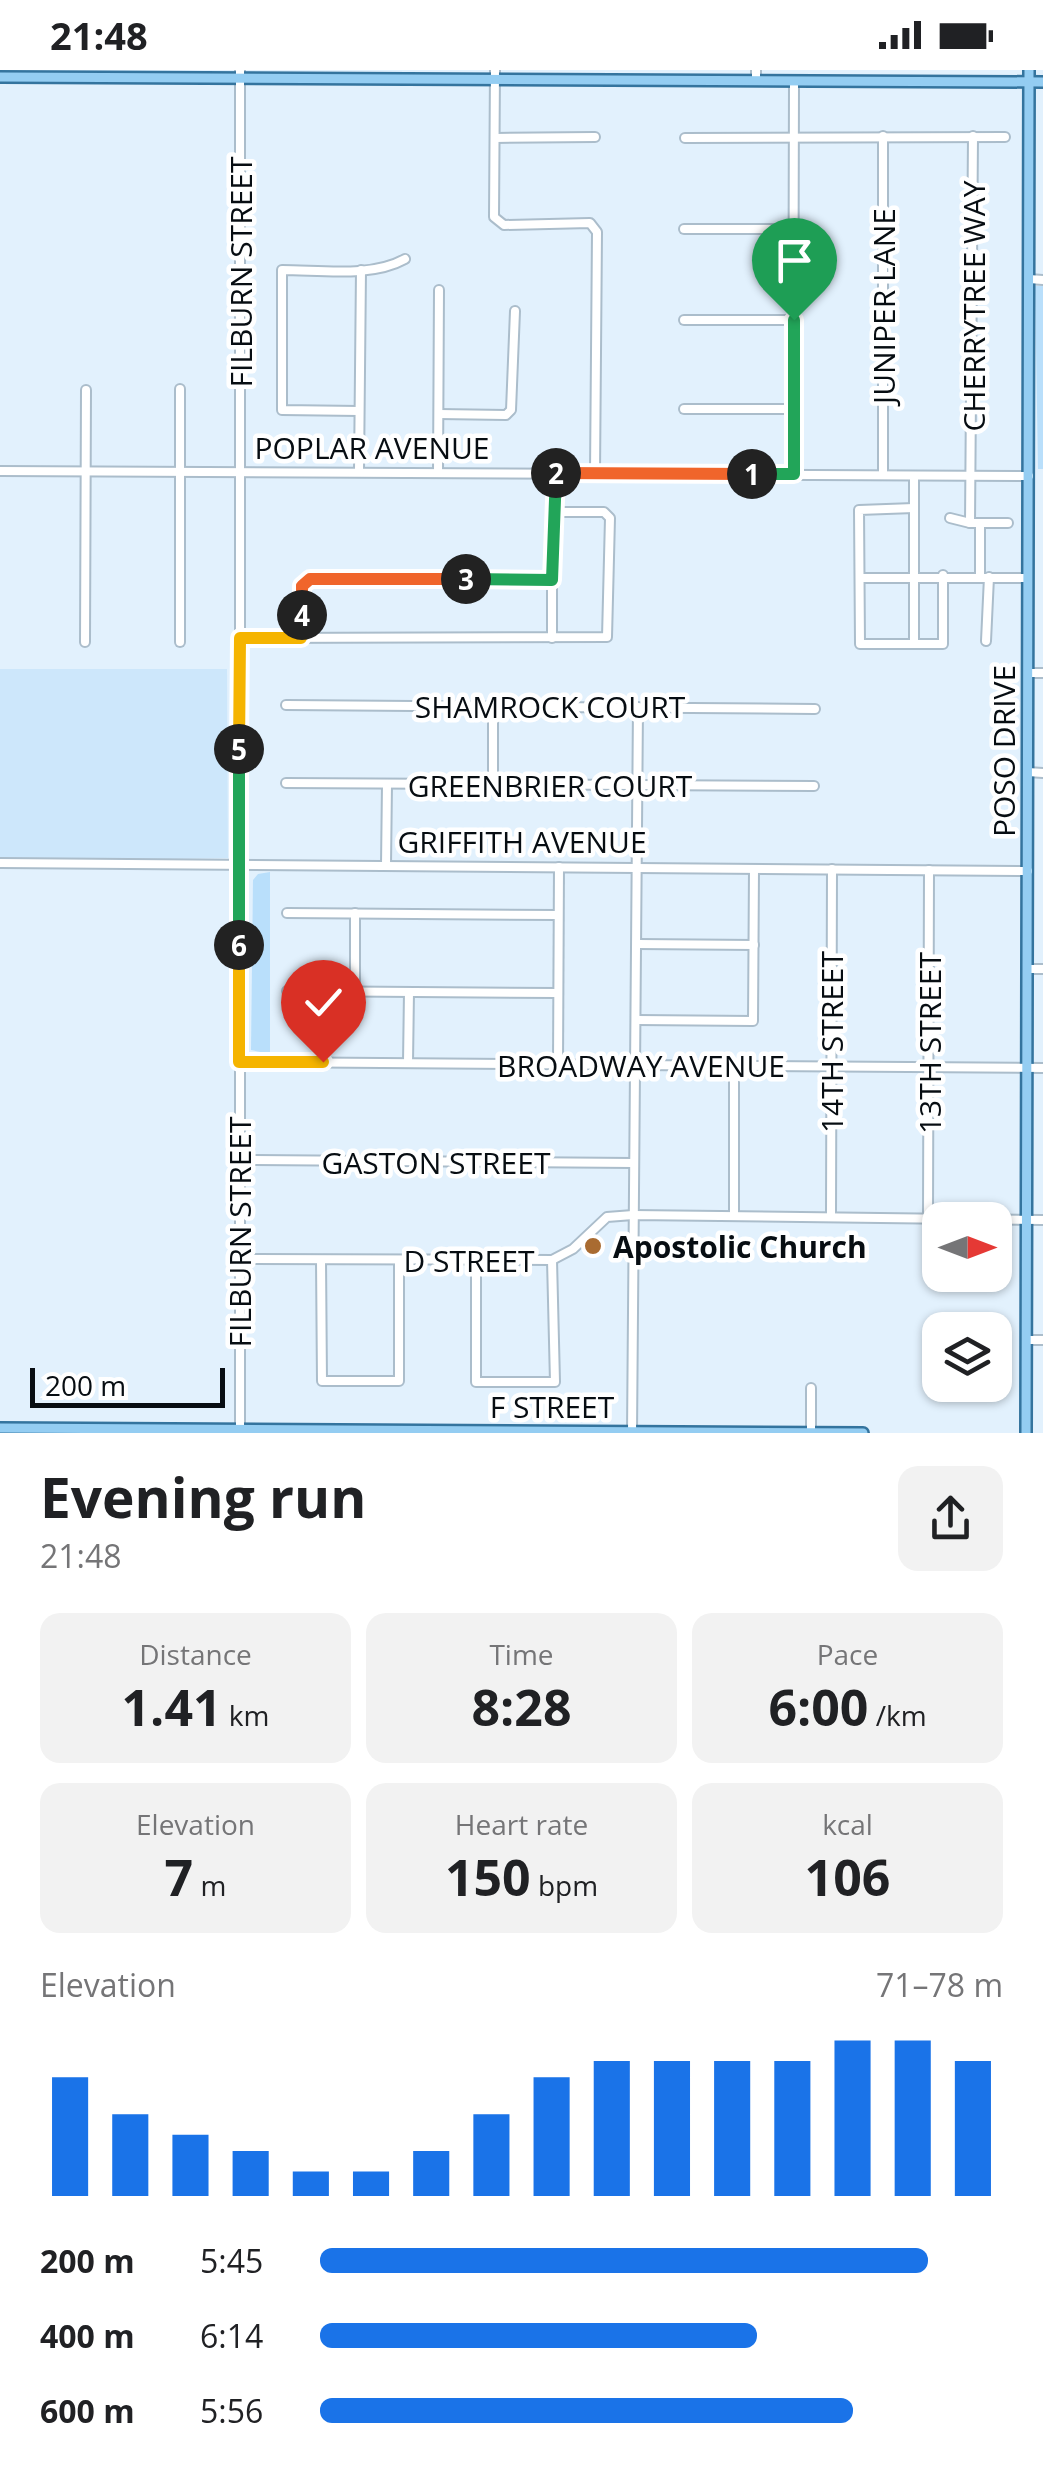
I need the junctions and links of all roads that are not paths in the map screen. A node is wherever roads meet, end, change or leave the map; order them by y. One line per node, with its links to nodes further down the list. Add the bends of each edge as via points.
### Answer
1 (1029, 70): 7 (main road, POSO DRIVE)
2 (240, 73): 3 (main road); 5 (main road); 34 (street, FILBURN STREET)
3 (495, 73): 4 (main road); 14 (street)
4 (756, 75): 6 (main road)
5 (0, 77)
6 (794, 81): 7 (main road); 9 (street)
7 (1029, 82): 8 (main road); 20 (main road, POSO DRIVE)
8 (1043, 82)
9 (794, 136): 10 (street); 15 (street); 17 (street)
10 (882, 136): 11 (street); 41 (street, JUNIPER LANE)
11 (973, 136): 13 (street); 43 (street, CHERRYTREE WAY)
12 (596, 137): 14 (street)
13 (1005, 137)
14 (495, 138): 39 (street, via 498,222 590,223 597,232)
15 (686, 138)
16 (684, 229): 17 (street)
17 (794, 229): 25 (street)
18 (405, 259): 19 (street)
19 (361, 270): 30 (street); 30 (street, via 282,270 282,410)
20 (1029, 280): 21 (street); 44 (main road, POSO DRIVE)
21 (1043, 280)
22 (439, 290): 31 (street)
23 (514, 311): 31 (street, via 511,410)
24 (684, 320): 25 (street)
25 (794, 320): 29 (street)
26 (180, 389): 33 (street)
27 (86, 390): 36 (street)
28 (684, 409): 29 (street)
29 (793, 409): 40 (street)
30 (359, 411): 35 (street)
31 (439, 414): 37 (street)
32 (0, 471): 36 (street, POPLAR AVENUE)
33 (180, 471): 34 (street, POPLAR AVENUE); 36 (street, POPLAR AVENUE); 62 (street)
34 (240, 471): 35 (street, POPLAR AVENUE); 57 (street, FILBURN STREET)
35 (359, 471): 37 (street, POPLAR AVENUE)
36 (85, 472): 61 (street)
37 (438, 472): 38 (street, POPLAR AVENUE)
38 (552, 473): 39 (street, POPLAR AVENUE); 47 (street)
39 (595, 474): 40 (street, POPLAR AVENUE)
40 (794, 474): 41 (street, POPLAR AVENUE)
41 (883, 475): 42 (street, POPLAR AVENUE)
42 (914, 476): 43 (street, POPLAR AVENUE); 46 (street)
43 (972, 476): 44 (street, POPLAR AVENUE); 49 (street, CHERRYTREE WAY)
44 (1029, 476): 45 (main road, POPLAR AVENUE); 55 (main road, POSO DRIVE)
45 (1043, 476)
46 (914, 508): 52 (street); 54 (street, via 859,510)
47 (552, 512): 56 (street); 59 (street, via 604,512 610,518 610,632 602,638)
48 (950, 518): 49 (street)
49 (975, 523): 50 (street); 53 (street, CHERRYTREE WAY)
50 (1008, 523)
51 (944, 575): 52 (street); 53 (street); 63 (street, via 944,644)
52 (912, 577): 54 (street); 63 (street)
53 (984, 577): 55 (street); 60 (street, CHERRYTREE WAY)
54 (860, 578): 63 (street, via 860,644)
55 (1028, 578): 64 (main road, POSO DRIVE)
56 (552, 580): 58 (street, via 310,579 302,586); 59 (street)
57 (240, 638): 58 (street); 78 (street, FILBURN STREET)
58 (301, 638): 59 (street)
59 (552, 638)
60 (986, 641)
61 (85, 642)
62 (180, 642)
63 (914, 643)
64 (1028, 673): 65 (street); 70 (main road, POSO DRIVE)
65 (1043, 673)
66 (286, 704): 67 (street, SHAMROCK COURT)
67 (493, 706): 68 (street, SHAMROCK COURT); 74 (street)
68 (638, 707): 69 (street, SHAMROCK COURT); 75 (street)
69 (814, 709)
70 (1028, 772): 71 (street); 85 (main road, POSO DRIVE)
71 (1043, 772)
72 (286, 783): 73 (street, GREENBRIER COURT)
73 (387, 784): 74 (street, GREENBRIER COURT); 79 (street)
74 (492, 784): 75 (street, GREENBRIER COURT)
75 (638, 786): 76 (street, GREENBRIER COURT); 80 (street)
76 (814, 786)
77 (0, 863): 78 (street, GRIFFITH AVENUE)
78 (239, 865): 79 (street, GRIFFITH AVENUE); 99 (street, FILBURN STREET)
79 (386, 865): 81 (street, GRIFFITH AVENUE)
80 (638, 866): 81 (street, GRIFFITH AVENUE); 82 (street, GRIFFITH AVENUE); 90 (street)
81 (558, 867): 89 (street)
82 (754, 868): 83 (street, GRIFFITH AVENUE); 91 (street)
83 (832, 869): 84 (street, GRIFFITH AVENUE); 104 (street, 14TH STREET)
84 (929, 870): 85 (street, GRIFFITH AVENUE); 105 (street, 13TH STREET)
85 (1028, 871): 86 (main road, GRIFFITH AVENUE); 92 (main road, POSO DRIVE)
86 (1043, 871)
87 (287, 913): 88 (street)
88 (356, 913): 89 (street); 95 (street)
89 (558, 915): 97 (street)
90 (638, 944): 91 (street); 98 (street)
91 (754, 945): 98 (street, via 753,1022)
92 (1028, 969): 93 (street); 106 (main road, POSO DRIVE)
93 (1043, 969)
94 (286, 990): 95 (street)
95 (355, 991): 96 (street)
96 (409, 992): 97 (street); 100 (street)
97 (558, 992): 101 (street)
98 (637, 1020): 102 (street)
99 (239, 1062): 100 (street, BROADWAY AVENUE); 108 (street, FILBURN STREET)
100 (408, 1063): 101 (street, BROADWAY AVENUE)
101 (558, 1064): 102 (street, BROADWAY AVENUE)
102 (636, 1065): 103 (street, BROADWAY AVENUE); 109 (street)
103 (734, 1066): 104 (street, BROADWAY AVENUE); 112 (street)
104 (832, 1066): 105 (street, BROADWAY AVENUE); 113 (street, 14TH STREET)
105 (928, 1067): 106 (street, BROADWAY AVENUE); 110 (street, 13TH STREET)
106 (1027, 1068): 107 (street, BROADWAY AVENUE); 116 (main road, POSO DRIVE)
107 (1043, 1068)
108 (238, 1160): 109 (street, GASTON STREET); 118 (street, FILBURN STREET)
109 (633, 1163): 111 (street)
110 (928, 1202)
111 (632, 1214): 112 (street, D STREET); 121 (street, D STREET, via 607,1217); 128 (street)
112 (734, 1214): 113 (street, D STREET)
113 (831, 1215): 114 (street, D STREET)
114 (922, 1216)
115 (1012, 1218): 116 (street, D STREET)
116 (1027, 1218): 117 (street, D STREET); 123 (main road, POSO DRIVE)
117 (1043, 1220)
118 (238, 1259): 119 (street, D STREET); 127 (street, FILBURN STREET)
119 (322, 1260): 120 (street, D STREET); 120 (street, via 322,1381 399,1381)
120 (399, 1260): 122 (street, D STREET)
121 (552, 1260): 122 (street, D STREET); 122 (street, via 555,1382 476,1382)
122 (476, 1261)
123 (1026, 1340): 124 (street); 131 (main road, POSO DRIVE)
124 (1043, 1340)
125 (811, 1388): 129 (street)
126 (0, 1428): 127 (main road, F STREET)
127 (240, 1430): 128 (main road, F STREET)
128 (632, 1432): 129 (main road, F STREET)
129 (810, 1432): 130 (main road, F STREET)
130 (864, 1433)
131 (1026, 1433)

